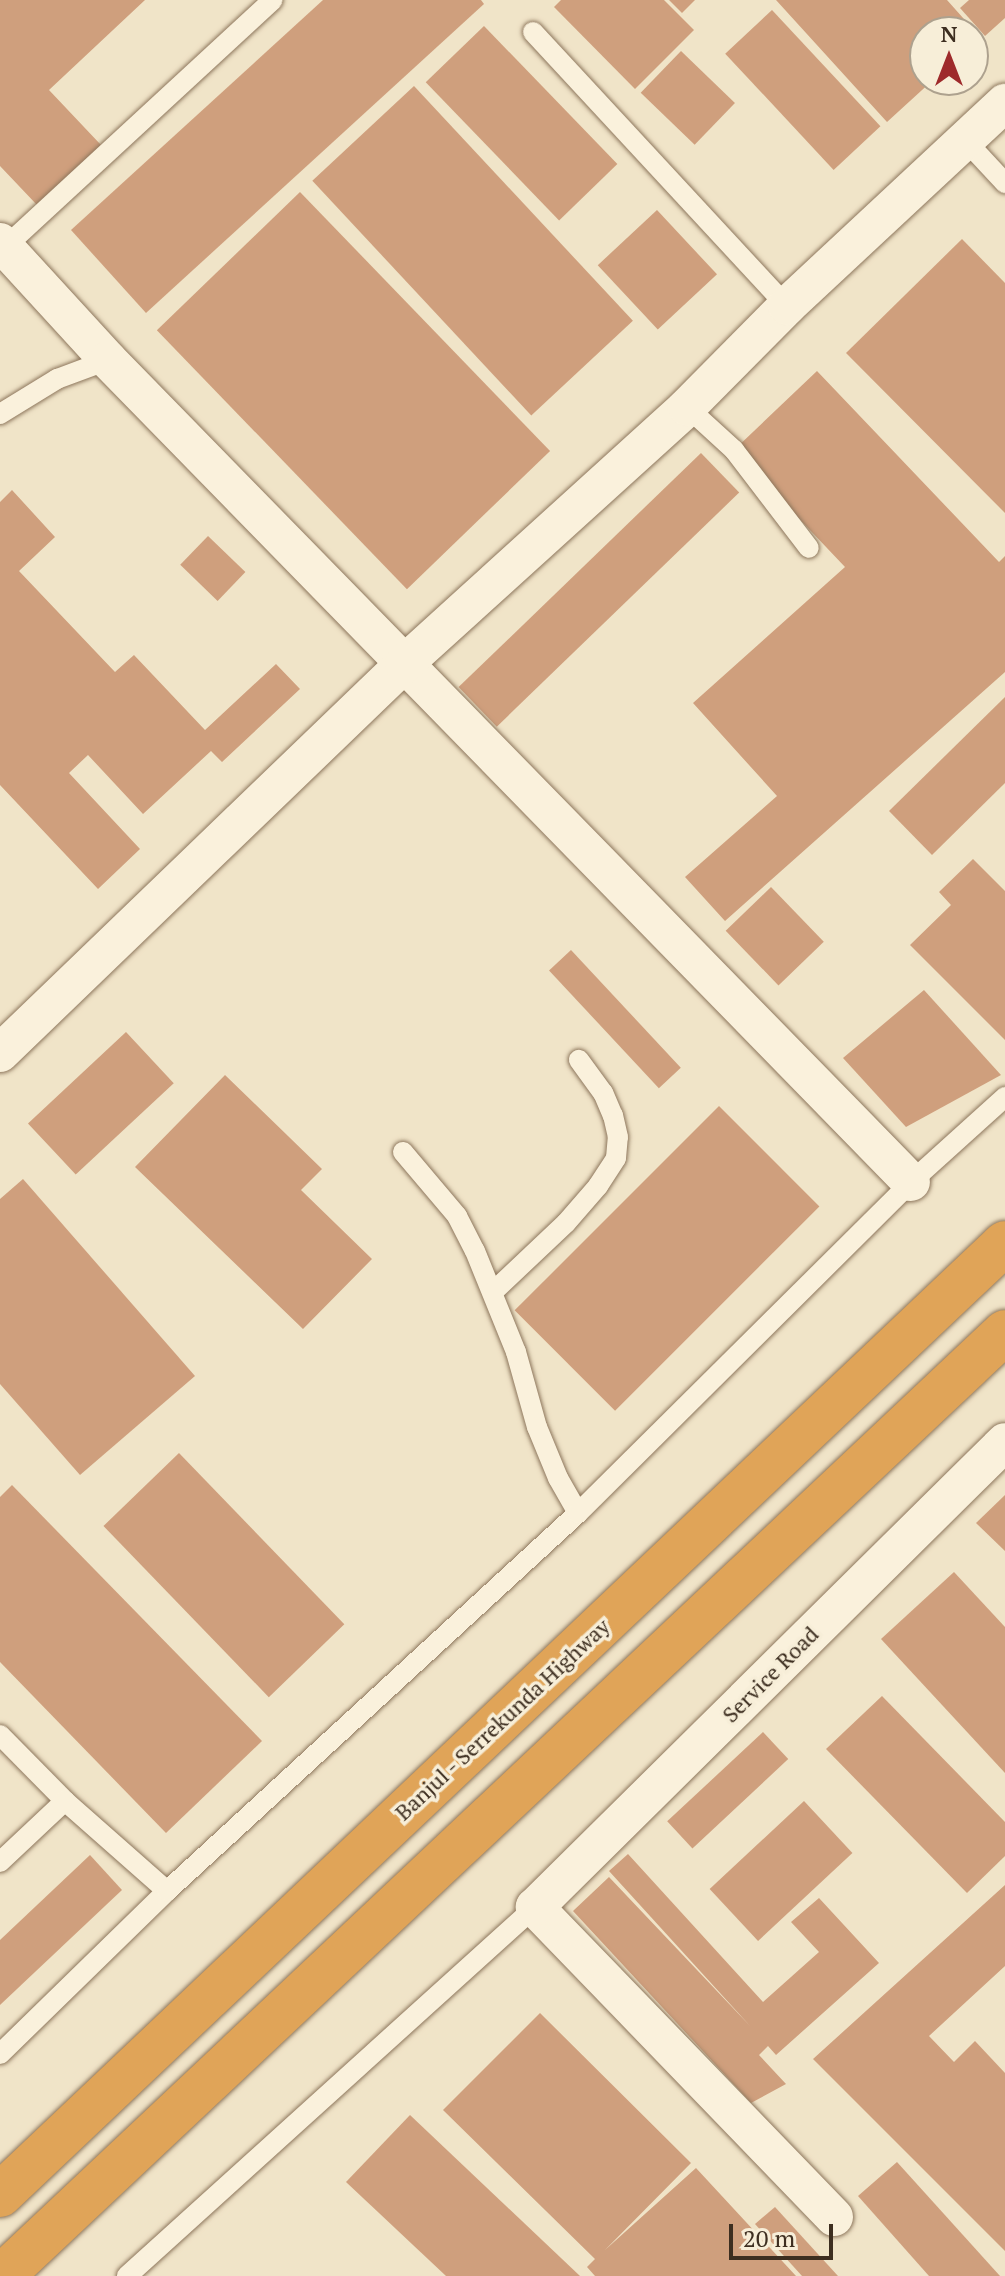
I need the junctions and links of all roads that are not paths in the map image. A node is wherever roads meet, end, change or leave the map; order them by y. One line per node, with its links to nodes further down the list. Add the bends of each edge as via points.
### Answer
1 (273, 0): 6 (lane)
2 (533, 32): 7 (lane)
3 (1005, 103): 4 (street)
4 (965, 140): 5 (lane); 7 (street)
5 (1005, 183)
6 (3, 244): 8 (street)
7 (787, 306): 9 (street)
8 (108, 360): 10 (lane, via 57,379); 12 (street)
9 (687, 407): 11 (lane, via 734,450); 12 (street)
10 (0, 414)
11 (809, 548)
12 (404, 664): 13 (street); 17 (street)
13 (0, 1053)
14 (579, 1060): 19 (lane, via 613,1116 616,1158 566,1223)
15 (1005, 1097): 17 (lane)
16 (403, 1152): 19 (lane, via 457,1216)
17 (911, 1182): 22 (lane)
18 (1005, 1243): 29 (highway, Banjul - Serrekunda Highway)
19 (494, 1291): 22 (lane, via 537,1427)
20 (1005, 1332): 31 (highway)
21 (1005, 1442): 27 (street, Service Road)
22 (578, 1513): 26 (lane)
23 (0, 1735): 24 (lane)
24 (65, 1801): 25 (lane); 26 (lane)
25 (0, 1862)
26 (167, 1891): 28 (lane)
27 (535, 1907): 30 (street); 32 (lane)
28 (0, 2054)
29 (0, 2195)
30 (834, 2217)
31 (2, 2276)
32 (127, 2276)

